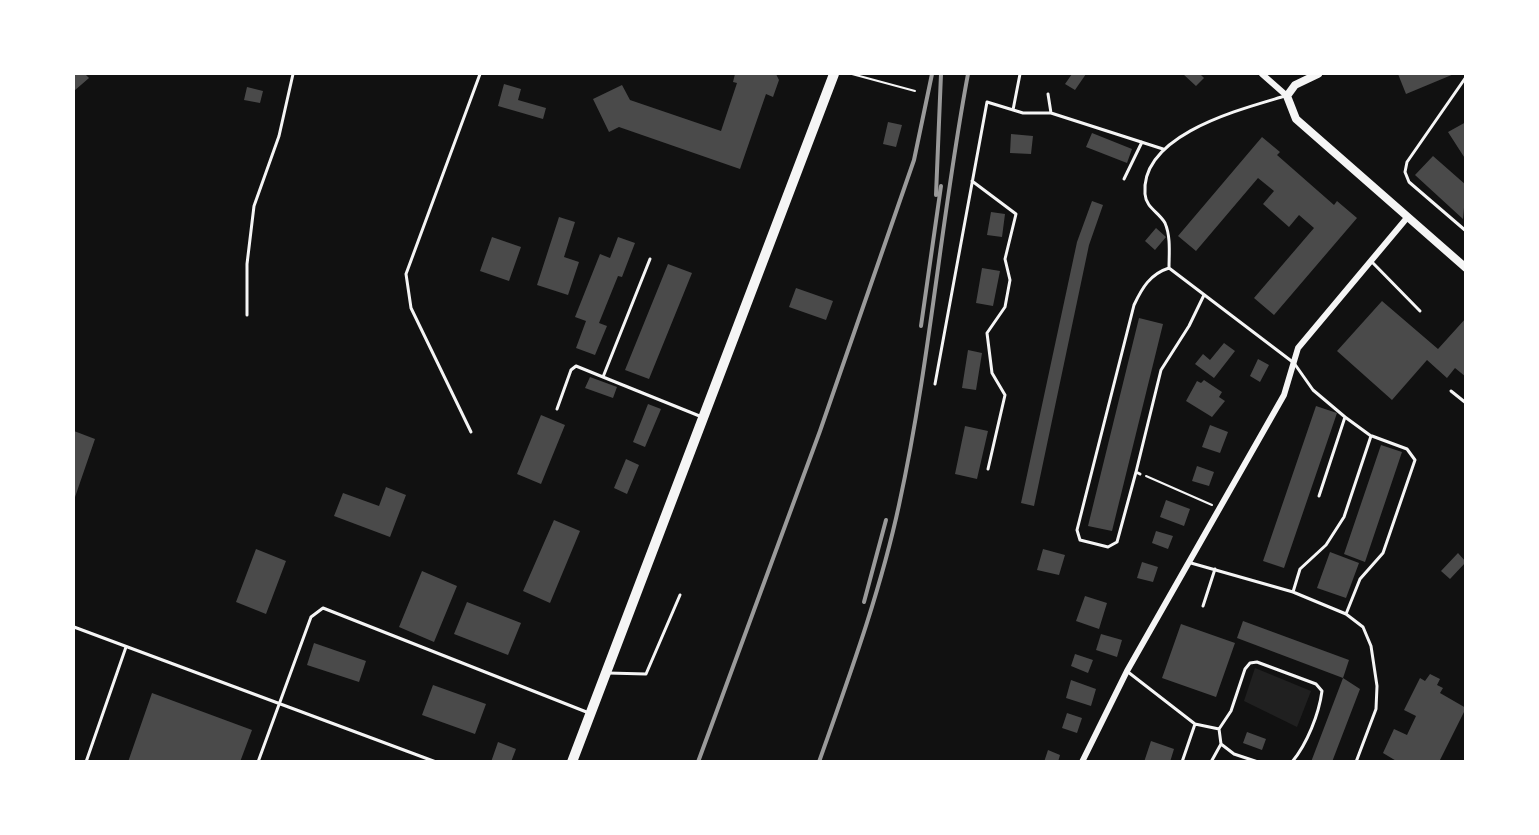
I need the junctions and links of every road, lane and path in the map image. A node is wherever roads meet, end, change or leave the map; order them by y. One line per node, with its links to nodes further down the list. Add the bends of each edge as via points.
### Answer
1 (293, 74): 26 (lane, via 279,136 254,206 247,264)
2 (480, 74): 35 (lane, via 406,274 411,308)
3 (834, 74): 34 (main road)
4 (852, 74): 9 (path)
5 (1020, 74): 12 (lane)
6 (1263, 74): 11 (street)
7 (1318, 74): 11 (street, via 1295,85)
8 (1466, 77): 19 (lane, via 1407,162 1405,172 1409,182)
9 (915, 91)
10 (1048, 94): 13 (lane)
11 (1287, 96): 15 (lane, via 1214,119); 18 (street, via 1296,119)
12 (1013, 110): 13 (lane); 17 (lane, via 987,102)
13 (1051, 113): 14 (lane)
14 (1142, 142): 15 (lane); 16 (lane)
15 (1163, 149): 22 (lane, via 1148,176 1144,194 1149,208 1164,222)
16 (1124, 178)
17 (972, 181): 29 (lane); 37 (lane, via 1016,214 1005,259 1010,280 1005,308 987,333 992,373 1005,395)
18 (1407, 219): 21 (street); 23 (street)
19 (1466, 231)
20 (650, 259): 28 (lane)
21 (1371, 261): 25 (lane); 27 (street, via 1298,348)
22 (1169, 268): 24 (lane); 38 (lane, via 1148,280 1134,305 1077,530 1080,540 1108,547 1117,542)
23 (1466, 268)
24 (1204, 295): 27 (lane); 38 (lane, via 1161,370)
25 (1420, 311)
26 (248, 315)
27 (1294, 363): 33 (lane, via 1313,390); 40 (street, via 1284,395)
28 (603, 377): 32 (lane, via 576,366); 34 (lane)
29 (935, 384)
30 (1452, 391): 31 (lane)
31 (1466, 403)
32 (557, 409)
33 (1345, 417): 36 (lane); 39 (lane)
34 (703, 418): 50 (main road)
35 (471, 432)
36 (1371, 436): 43 (lane, via 1344,517 1326,546 1300,569); 46 (lane, via 1407,449 1415,460 1383,553 1360,579)
37 (988, 470)
38 (1138, 473): 40 (path)
39 (1319, 496)
40 (1220, 508): 41 (street)
41 (1189, 562): 42 (lane); 49 (street)
42 (1215, 569): 43 (lane); 45 (lane)
43 (1293, 592): 46 (lane)
44 (680, 595): 50 (lane, via 646,674)
45 (1203, 606)
46 (1346, 614): 65 (lane, via 1363,627 1371,646 1377,686 1377,709)
47 (74, 627): 48 (lane)
48 (126, 647): 51 (lane); 56 (lane)
49 (1127, 671): 53 (lane); 60 (street)
50 (606, 673): 52 (main road)
51 (279, 705): 52 (lane, via 311,617 323,608); 57 (lane); 58 (lane)
52 (590, 714): 59 (main road)
53 (1196, 724): 54 (lane); 61 (lane)
54 (1219, 729): 55 (lane); 64 (lane, via 1231,711 1250,663 1257,662 1316,684 1322,691 1320,701 1301,751)
55 (1221, 744): 62 (lane); 63 (lane, via 1234,754)
56 (86, 762)
57 (258, 762)
58 (436, 762)
59 (572, 762)
60 (1082, 762)
61 (1182, 762)
62 (1211, 762)
63 (1258, 762)
64 (1292, 762)
65 (1356, 762)

